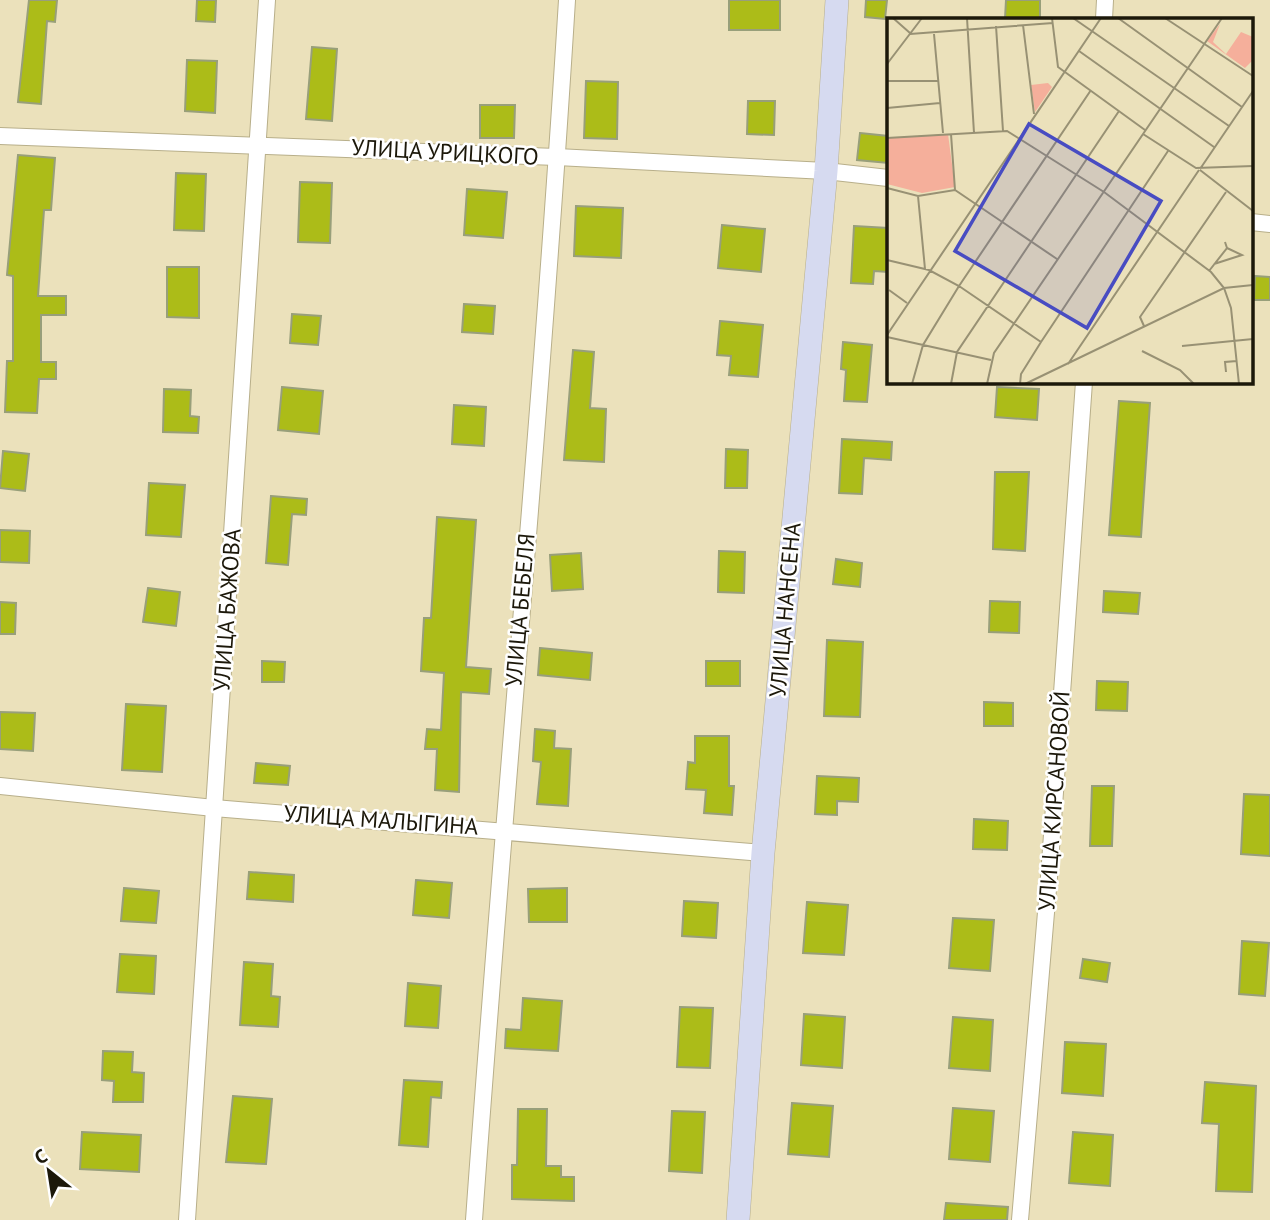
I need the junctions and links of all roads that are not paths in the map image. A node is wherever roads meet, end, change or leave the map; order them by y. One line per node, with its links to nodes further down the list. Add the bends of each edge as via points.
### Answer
1 (267, 0): 7 (street, УЛИЦА БАЖОВА)
2 (567, 0): 8 (street, УЛИЦА БЕБЕЛЯ)
3 (836, 0): 9 (main road, УЛИЦА НАНСЕНА)
4 (1105, 0): 5 (street)
5 (1104, 18)
6 (0, 136): 7 (street, УЛИЦА УРИЦКОГО)
7 (256, 144): 8 (street, УЛИЦА УРИЦКОГО); 15 (street, УЛИЦА БАЖОВА)
8 (557, 157): 9 (street, УЛИЦА УРИЦКОГО); 16 (street, УЛИЦА БЕБЕЛЯ)
9 (826, 171): 10 (street, УЛИЦА УРИЦКОГО); 17 (main road, УЛИЦА НАНСЕНА)
10 (887, 178)
11 (1252, 222): 12 (street)
12 (1270, 224)
13 (1084, 383): 21 (street, УЛИЦА КИРСАНОВОЙ)
14 (0, 786): 15 (street, УЛИЦА МАЛЫГИНА)
15 (214, 808): 16 (street, УЛИЦА МАЛЫГИНА); 18 (street, УЛИЦА БАЖОВА)
16 (502, 830): 17 (street, УЛИЦА МАЛЫГИНА); 19 (street, УЛИЦА БЕБЕЛЯ)
17 (763, 853): 20 (main road, УЛИЦА НАНСЕНА)
18 (187, 1220)
19 (474, 1220)
20 (738, 1220)
21 (1020, 1220)

